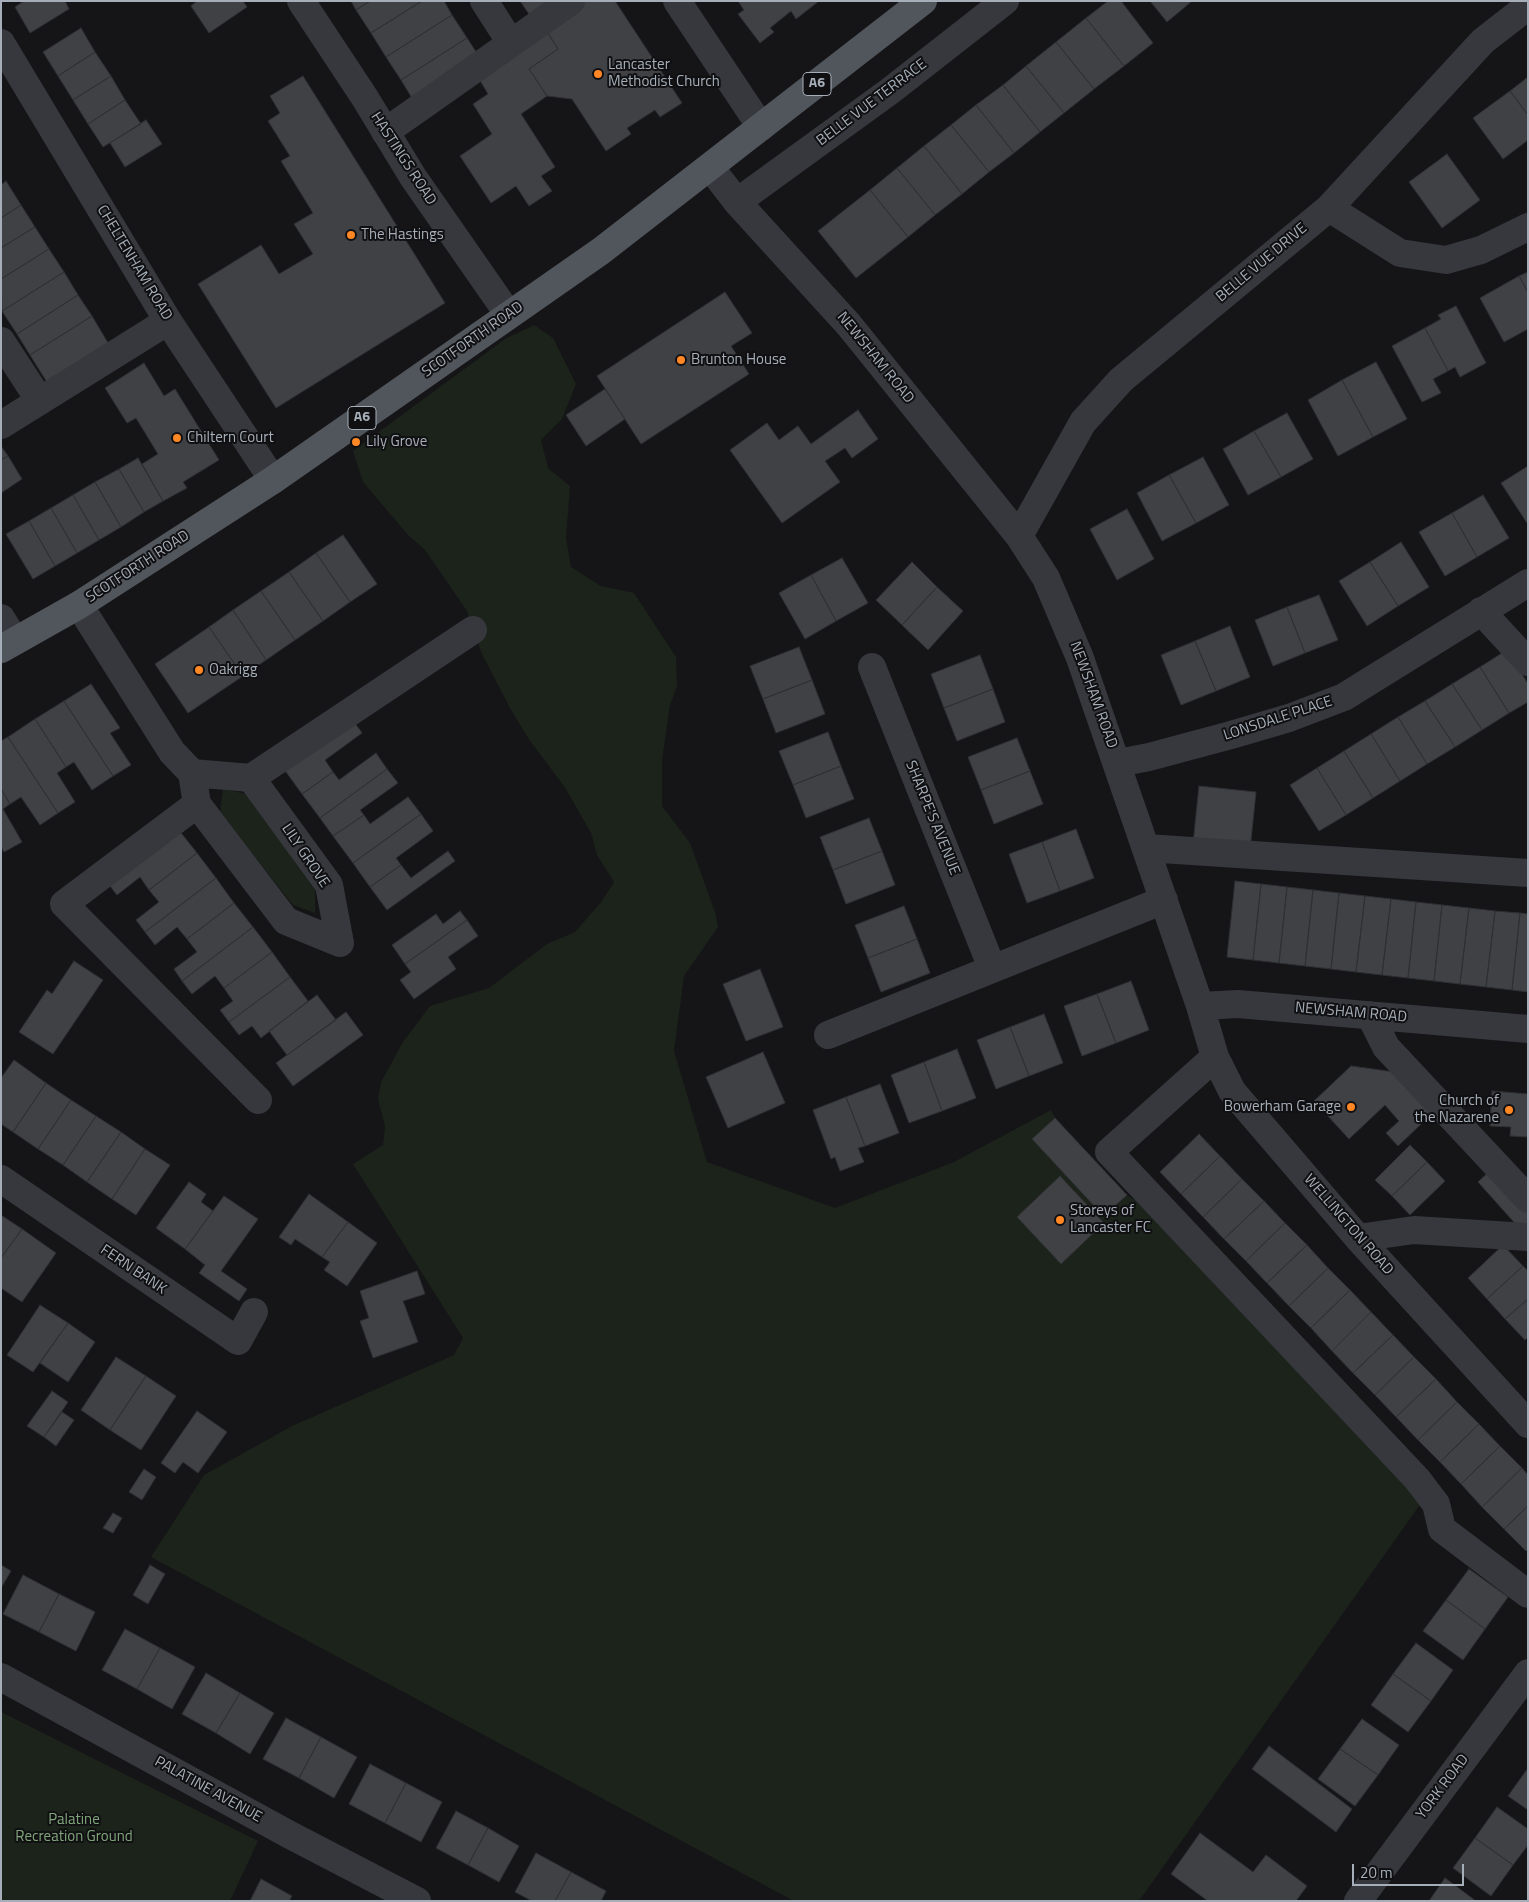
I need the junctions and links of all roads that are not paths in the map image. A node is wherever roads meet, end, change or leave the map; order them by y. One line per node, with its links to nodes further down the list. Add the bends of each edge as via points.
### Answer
1 (301, 1): 11 (street, HASTINGS ROAD)
2 (484, 1): 9 (street)
3 (571, 1): 9 (street)
4 (677, 1): 10 (street)
5 (924, 1): 10 (main road, SCOTFORTH ROAD / A6)
6 (1005, 1): 13 (street, BELLE VUE TERRACE, via 890,91)
7 (1528, 6): 14 (street, BELLE VUE DRIVE, via 1483,41)
8 (1, 43): 17 (street, CHELTENHAM ROAD)
9 (511, 43): 11 (street)
10 (760, 127): 12 (main road, SCOTFORTH ROAD / A6)
11 (385, 132): 16 (street, HASTINGS ROAD)
12 (710, 167): 13 (street, NEWSHAM ROAD); 16 (main road, SCOTFORTH ROAD / A6, via 601,251)
13 (737, 202): 22 (street, NEWSHAM ROAD, via 849,325)
14 (1329, 208): 15 (street, via 1400,253 1446,260 1481,250); 22 (street, BELLE VUE DRIVE, via 1121,380 1083,422)
15 (1528, 227)
16 (509, 315): 21 (main road, SCOTFORTH ROAD / A6)
17 (168, 321): 19 (street, via 84,381); 21 (street, CHELTENHAM ROAD)
18 (1, 341): 19 (street)
19 (40, 402): 20 (street)
20 (1, 425)
21 (273, 480): 24 (main road, SCOTFORTH ROAD / A6)
22 (1019, 536): 31 (street, NEWSHAM ROAD, via 1046,578 1080,658)
23 (1528, 583): 25 (street, LONSDALE PLACE)
24 (79, 605): 28 (main road, SCOTFORTH ROAD / A6); 32 (street, via 172,752)
25 (1481, 612): 29 (street); 31 (street, LONSDALE PLACE, via 1344,697 1240,733)
26 (1, 618): 28 (street)
27 (473, 630): 33 (street)
28 (8, 645)
29 (1528, 662)
30 (872, 668): 38 (street, SHARPE'S AVENUE)
31 (1118, 763): 35 (street, NEWSHAM ROAD)
32 (192, 773): 33 (street); 34 (street, LILY GROVE)
33 (251, 778): 34 (street, LILY GROVE, via 328,885 340,943 286,921)
34 (198, 804): 44 (street, via 64,904)
35 (1146, 848): 36 (street); 37 (street, NEWSHAM ROAD)
36 (1528, 873)
37 (1164, 900): 38 (street); 39 (street, NEWSHAM ROAD)
38 (992, 968): 42 (street)
39 (1200, 1006): 40 (street, NEWSHAM ROAD, via 1238,1004); 43 (street, WELLINGTON ROAD)
40 (1370, 1015): 41 (street, NEWSHAM ROAD); 46 (street, via 1386,1047)
41 (1528, 1029)
42 (828, 1035)
43 (1215, 1057): 48 (street, WELLINGTON ROAD, via 1232,1091); 51 (street, via 1108,1152 1417,1479 1436,1504 1442,1529)
44 (258, 1100)
45 (1, 1179): 49 (street, FERN BANK, via 238,1341)
46 (1528, 1199)
47 (1528, 1236): 48 (street, via 1414,1230)
48 (1358, 1238): 50 (street, WELLINGTON ROAD)
49 (254, 1312)
50 (1528, 1424)
51 (1528, 1594)
52 (1528, 1673): 55 (street, YORK ROAD)
53 (1, 1677): 54 (street, PALATINE AVENUE)
54 (417, 1901)
55 (1358, 1901)

